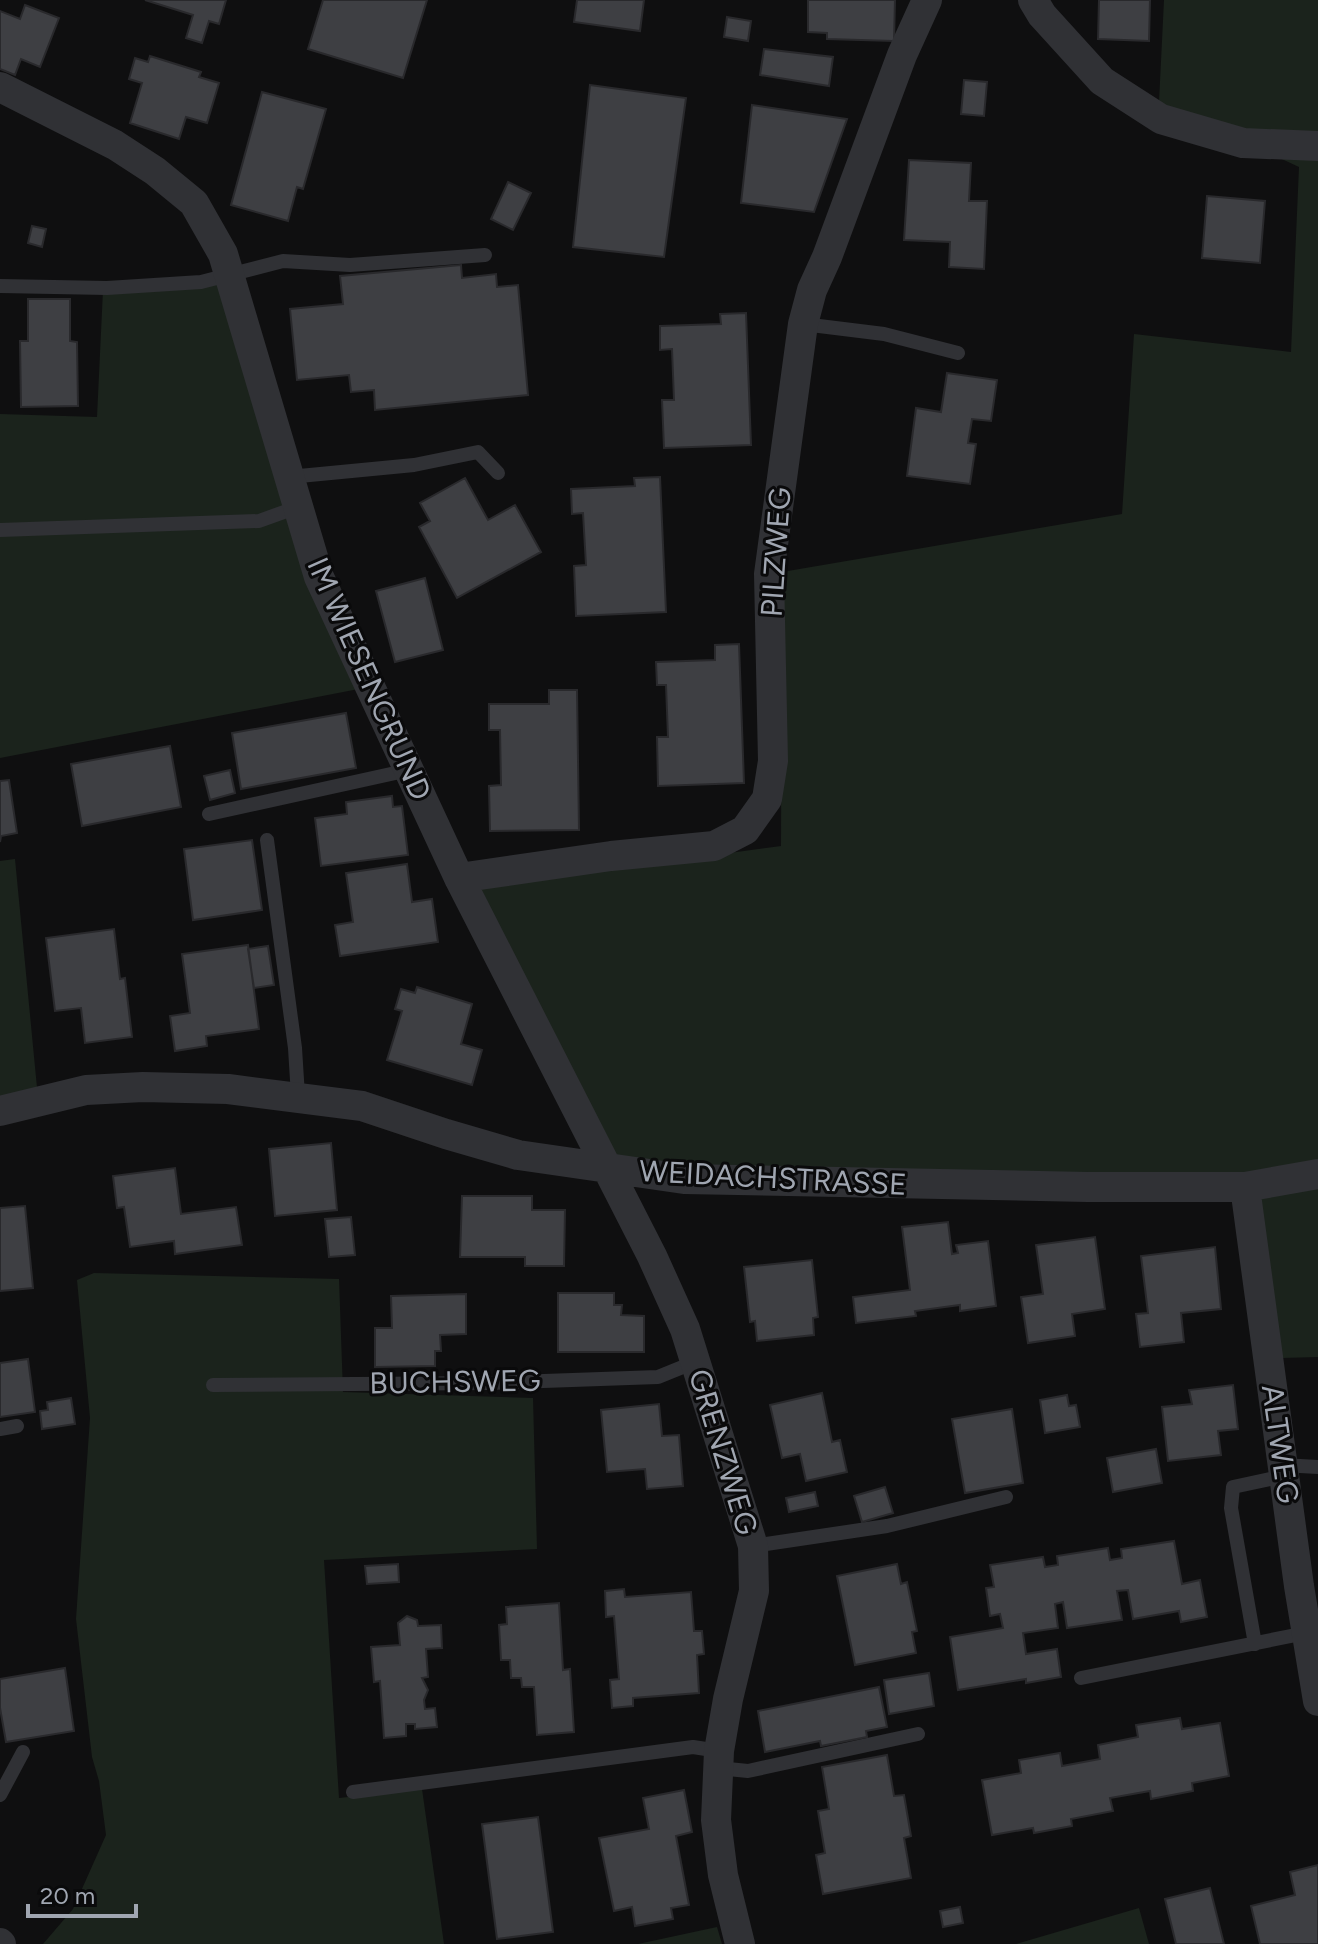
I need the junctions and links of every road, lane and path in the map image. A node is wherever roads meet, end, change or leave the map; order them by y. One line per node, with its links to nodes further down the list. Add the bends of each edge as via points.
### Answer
1 (927, 0): 8 (street, PILZWEG)
2 (1033, 0): 4 (street, via 1102,81 1161,119 1243,143)
3 (0, 87): 6 (street, IM WIESENGRUND, via 115,145 165,179 194,203)
4 (1318, 146)
5 (485, 255): 6 (lane, via 350,265 283,261)
6 (229, 275): 7 (lane, via 107,288); 11 (street, IM WIESENGRUND)
7 (0, 286)
8 (803, 324): 9 (lane, via 884,334); 17 (street, PILZWEG, via 769,574 773,761 767,799 745,830 714,846)
9 (958, 353)
10 (498, 473): 11 (lane, via 478,452 414,465)
11 (289, 477): 12 (street, IM WIESENGRUND)
12 (298, 507): 13 (lane, via 259,521); 14 (street, IM WIESENGRUND, via 319,577)
13 (0, 530)
14 (409, 770): 15 (lane); 17 (street, IM WIESENGRUND)
15 (209, 814)
16 (267, 840): 18 (lane)
17 (459, 878): 20 (street, IM WIESENGRUND)
18 (298, 1096): 19 (street, WEIDACHSTRASSE, via 143,1087 86,1090); 20 (street, WEIDACHSTRASSE, via 362,1106 518,1155)
19 (0, 1111)
20 (607, 1169): 22 (street, WEIDACHSTRASSE, via 750,1181); 23 (street, GRENZWEG, via 652,1256)
21 (1318, 1174): 22 (street, WEIDACHSTRASSE)
22 (1245, 1187): 28 (street, ALTWEG)
23 (695, 1362): 24 (lane, BUCHSWEG, via 658,1377); 30 (street, GRENZWEG)
24 (213, 1385)
25 (17, 1426): 26 (lane)
26 (0, 1429)
27 (1318, 1467): 28 (lane)
28 (1283, 1471): 31 (street, ALTWEG); 33 (lane, via 1233,1487 1231,1508)
29 (1006, 1497): 30 (lane, via 887,1526)
30 (753, 1546): 38 (street, GRENZWEG, via 754,1591)
31 (1309, 1586): 32 (street, ALTWEG)
32 (1306, 1633): 33 (lane); 35 (street, ALTWEG)
33 (1255, 1644): 34 (lane)
34 (1081, 1678)
35 (1318, 1701)
36 (918, 1734): 38 (lane, via 748,1771)
37 (23, 1752): 40 (lane)
38 (719, 1759): 39 (lane, via 693,1747); 41 (street, GRENZWEG, via 716,1820)
39 (353, 1792)
40 (0, 1795)
41 (740, 1944)

